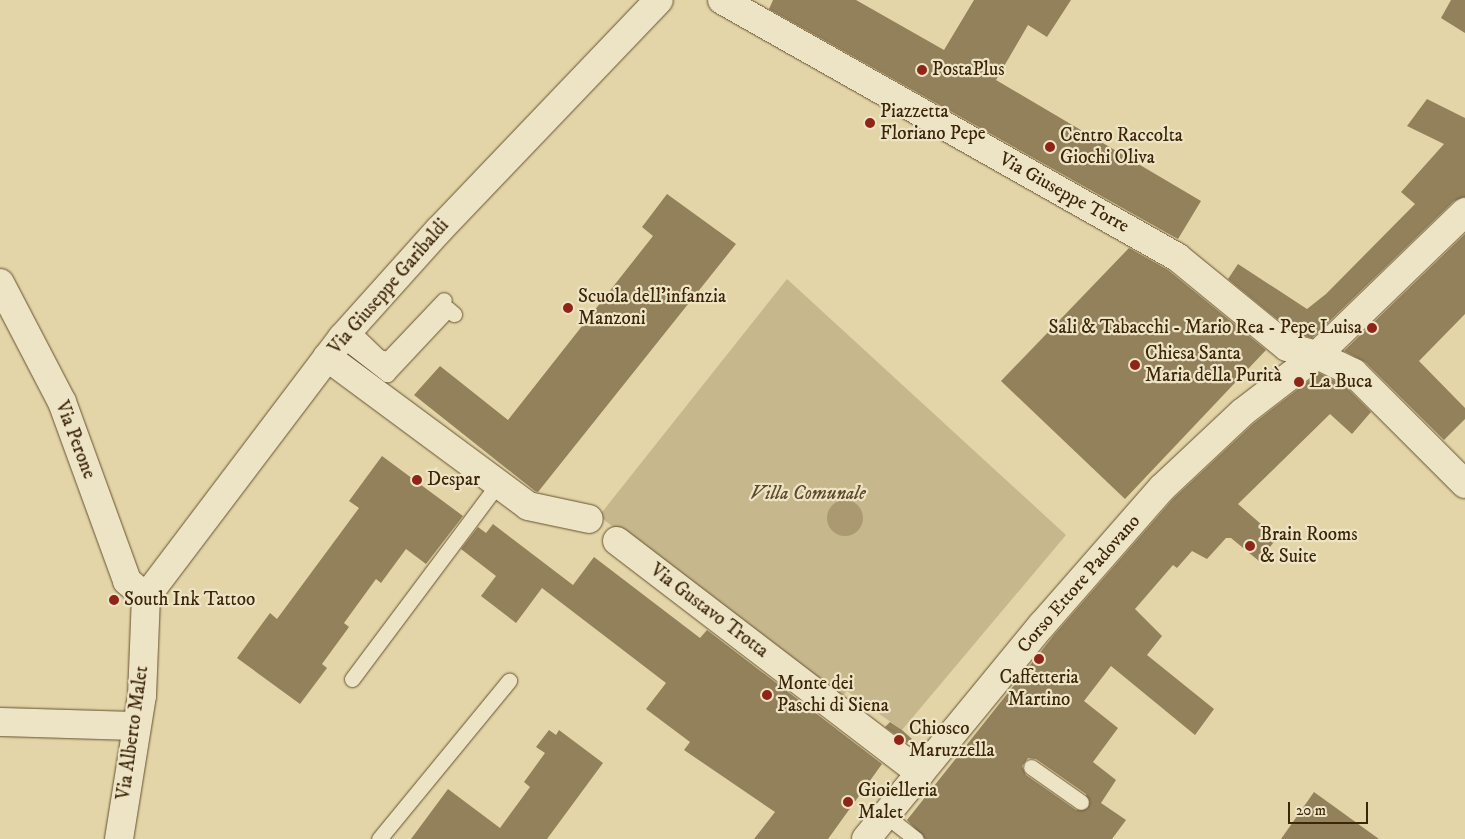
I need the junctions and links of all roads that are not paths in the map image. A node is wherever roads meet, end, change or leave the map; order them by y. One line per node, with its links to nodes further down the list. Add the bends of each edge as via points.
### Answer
1 (659, 0): 7 (street, Via Giuseppe Garibaldi, via 438,230)
2 (732, 3): 8 (street, Via Giuseppe Torre, via 1170,253 1266,333 1287,347)
3 (1465, 212): 8 (street, Corso Ettore Padovano)
4 (0, 283): 13 (street, Via Perone, via 62,402 127,581)
5 (444, 300): 7 (lane, via 388,360)
6 (454, 314): 7 (lane, via 448,309 387,374)
7 (344, 340): 9 (street); 13 (street, Via Giuseppe Garibaldi)
8 (1317, 354): 10 (street, Via Giuseppe Torre, via 1354,373); 19 (street, Corso Ettore Padovano, via 1243,412 1162,488 971,724)
9 (498, 484): 11 (street, via 528,506); 14 (lane)
10 (1465, 484)
11 (589, 520)
12 (617, 541): 19 (street, Via Gustavo Trotta)
13 (146, 598): 17 (street, Via Alberto Malet, via 142,696)
14 (352, 679)
15 (509, 681): 23 (lane)
16 (0, 722): 17 (street)
17 (136, 726): 22 (street, Via Alberto Malet)
18 (1031, 767): 20 (lane)
19 (920, 773): 21 (street, Corso Ettore Padovano)
20 (1081, 802)
21 (885, 816): 24 (street, Corso Ettore Padovano); 25 (lane)
22 (119, 839)
23 (379, 839)
24 (866, 839)
25 (916, 839)

